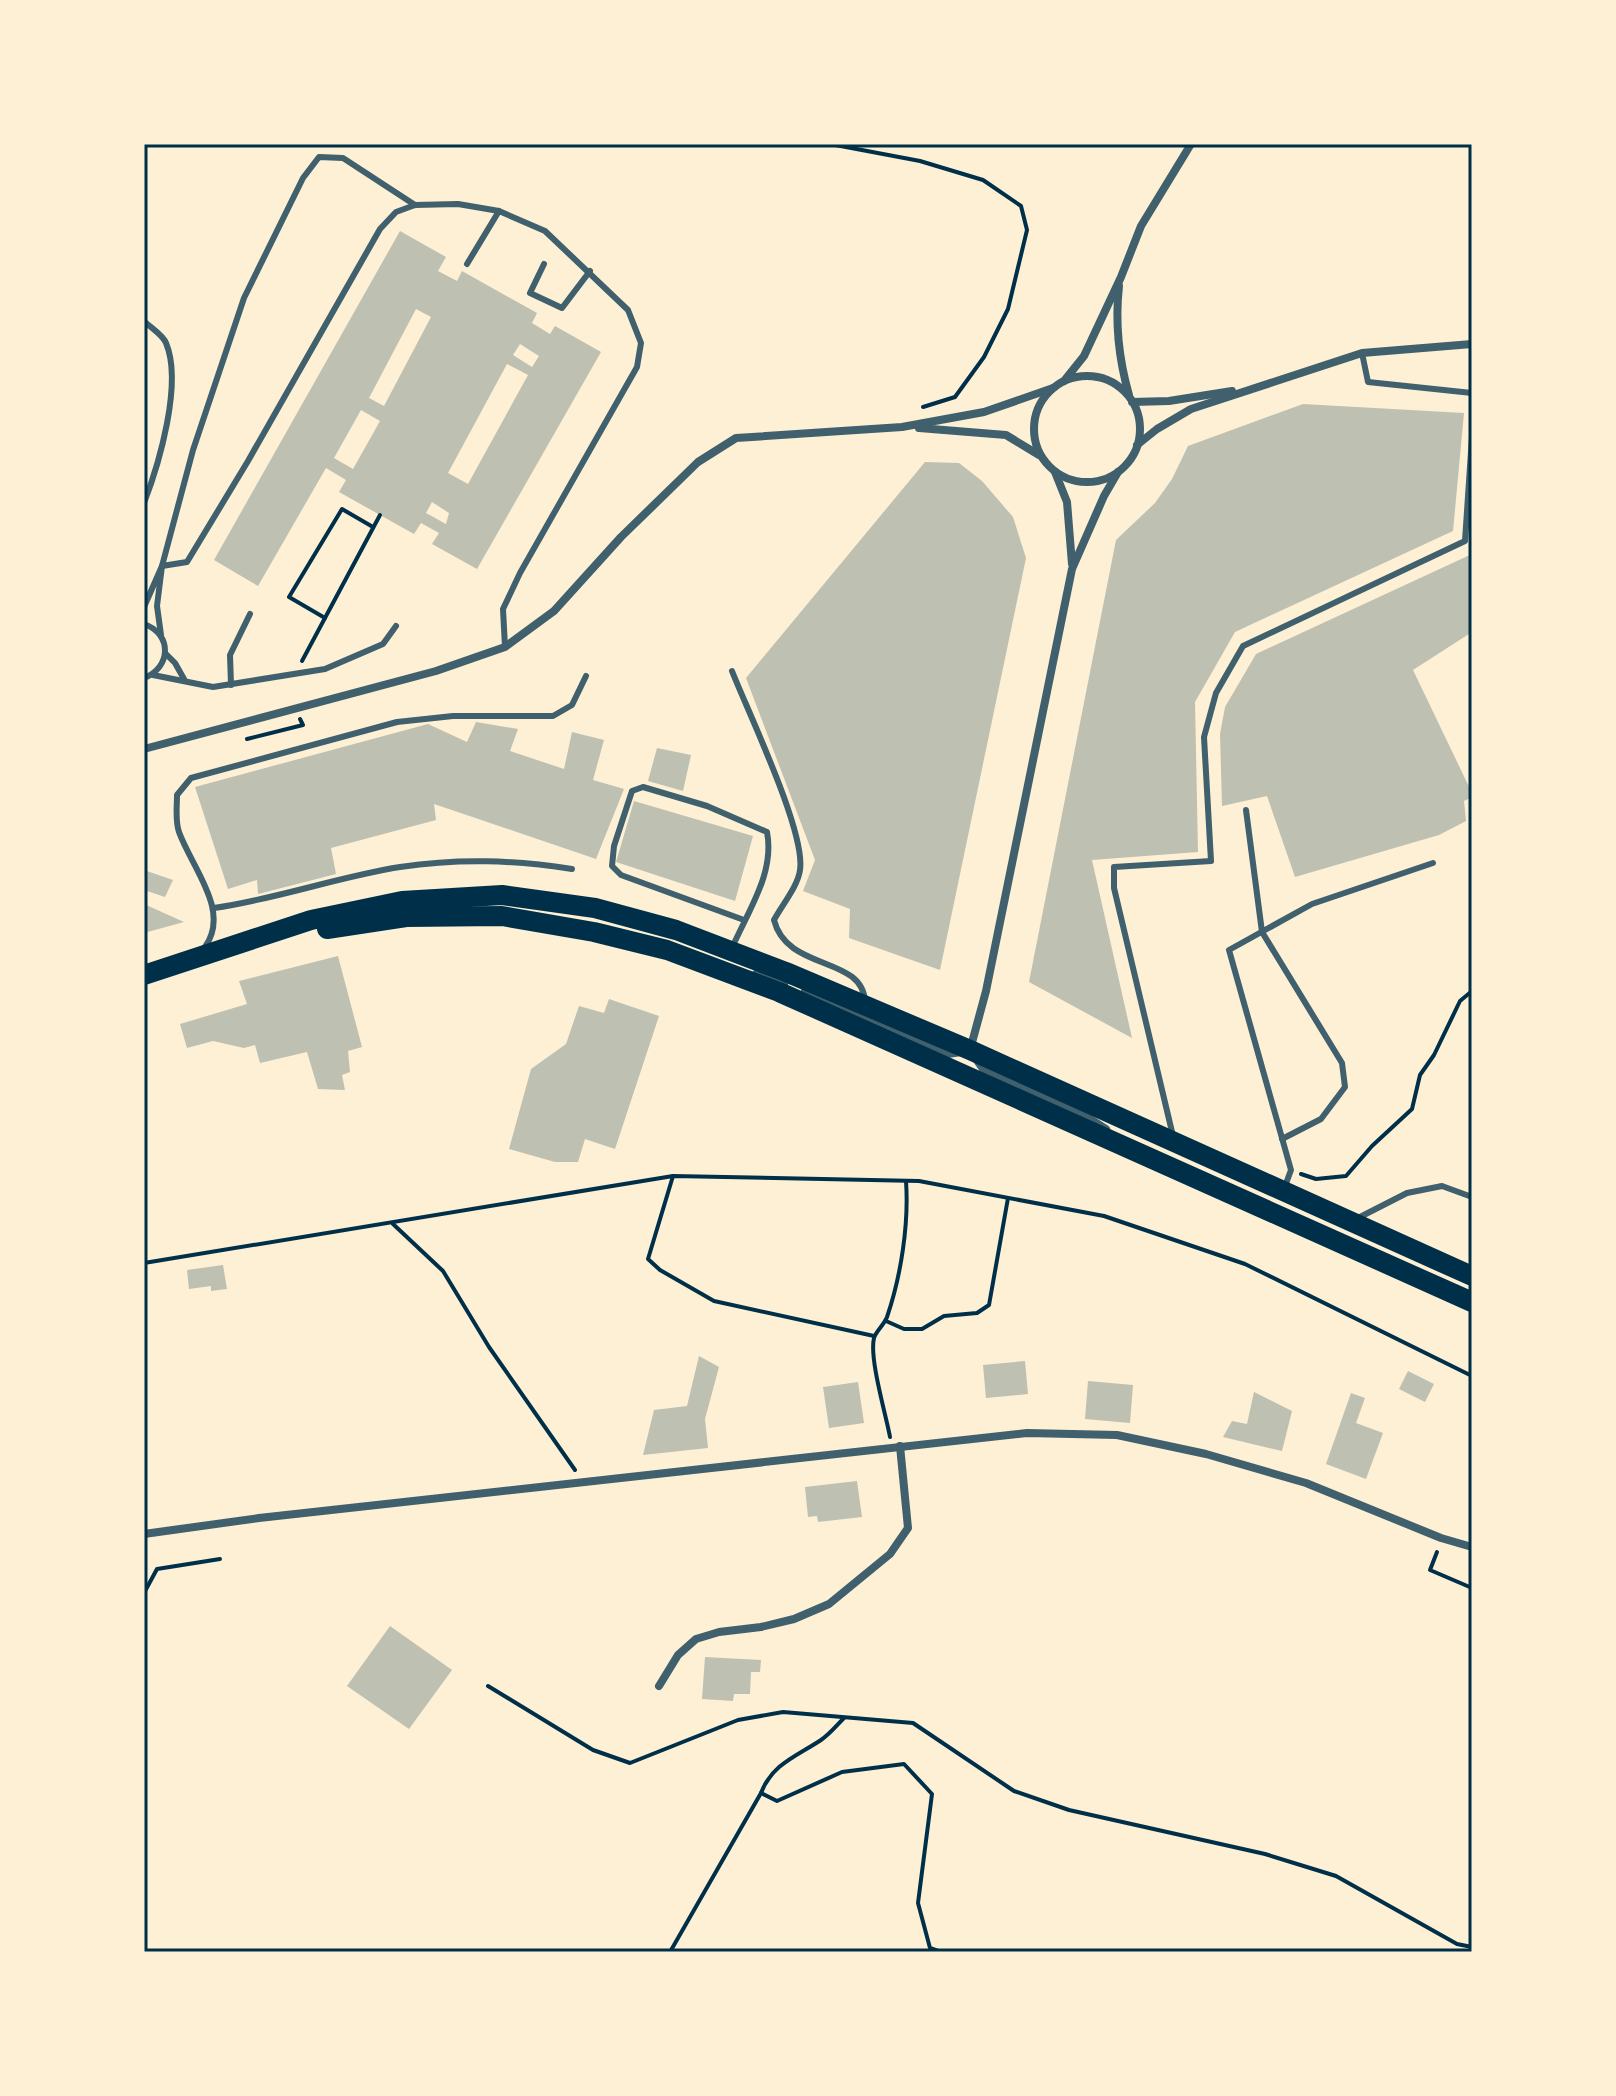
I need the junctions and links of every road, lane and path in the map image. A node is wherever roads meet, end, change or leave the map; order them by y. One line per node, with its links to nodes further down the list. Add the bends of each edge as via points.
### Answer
1 (830, 144): 17 (path, via 920,161 983,180 1021,206 1027,230 1008,309 984,357 955,397 920,408)
2 (1191, 144): 8 (street, via 1141,226)
3 (415, 205): 4 (lane, via 458,204); 25 (lane, via 396,212 380,229 187,562); 25 (lane, via 343,158 319,157 303,178 244,298 193,450)
4 (499, 211): 5 (lane); 7 (lane, via 545,231)
5 (467, 264)
6 (544, 264): 7 (lane, via 530,293 562,308)
7 (590, 271): 33 (lane, via 628,310 641,343 637,367 503,609)
8 (1121, 277): 12 (street, via 1084,356); 16 (street, via 1121,368)
9 (144, 321): 23 (lane, via 166,341 171,366 163,444)
10 (1472, 344): 11 (street)
11 (1362, 353): 13 (street); 15 (lane, via 1368,382)
12 (1064, 381): 14 (street); 16 (street, via 1100,378)
13 (1260, 386): 16 (street, via 1169,401); 19 (street, via 1191,409)
14 (1053, 388): 17 (street, via 984,412); 20 (street, via 1036,413 1035,442)
15 (1472, 393)
16 (1131, 400): 19 (street, via 1140,431)
17 (902, 427): 20 (street, via 1006,435); 33 (street, via 736,438 698,462 554,611)
18 (1472, 437): 56 (lane, via 1465,541 1243,646 1216,693 1204,737 1211,861 1114,867 1114,888)
19 (1137, 445): 22 (street)
20 (1041, 456): 21 (street)
21 (1055, 472): 22 (street, via 1080,482); 26 (street, via 1067,502)
22 (1118, 472): 26 (street)
23 (144, 503)
24 (373, 527): 29 (path, via 342,509 289,597)
25 (162, 566): 27 (lane); 32 (lane, via 157,606)
26 (1072, 569): 54 (street)
27 (144, 607)
28 (250, 614): 40 (lane, via 230,655)
29 (325, 618)
30 (144, 624): 32 (lane)
31 (396, 626): 40 (lane, via 383,644 325,669)
32 (161, 635): 34 (lane)
33 (505, 647): 41 (street, via 436,671)
34 (166, 654): 36 (lane); 39 (lane)
35 (732, 671): 53 (lane, via 801,855 800,874 774,920 777,934 795,951 855,977)
36 (153, 675): 38 (lane); 39 (lane)
37 (586, 676): 45 (lane, via 572,705 553,716 397,722 191,778 177,795 178,828)
38 (144, 678)
39 (184, 679): 40 (lane, via 213,687)
40 (231, 685)
41 (144, 749)
42 (1246, 810): 47 (lane)
43 (1433, 863): 47 (lane, via 1312,904)
44 (572, 869): 45 (lane, via 463,860 401,867)
45 (214, 908): 50 (lane, via 215,927)
46 (744, 920): 46 (lane, via 765,874 767,832 707,806 643,787 632,791 612,866 621,875); 49 (lane)
47 (1262, 932): 55 (lane, via 1229,950); 55 (lane, via 1342,1063 1345,1087 1321,1119)
48 (667, 950): 50 (main road, via 502,916 422,917 314,931); 54 (street, via 783,981 948,1054); 57 (main road, via 779,992)
49 (730, 951): 50 (main road, via 595,908 502,895 402,901 311,920); 53 (main road)
50 (195, 959): 51 (main road)
51 (144, 975)
52 (1472, 991): 58 (path, via 1460,1001 1420,1075 1412,1109 1346,1176 1316,1179)
53 (866, 1006): 54 (main road)
54 (970, 1050): 56 (main road); 57 (street, via 983,1069 1086,1116)
55 (1282, 1139): 58 (lane)
56 (1175, 1143): 61 (main road)
57 (1148, 1157): 68 (main road)
58 (1291, 1170): 61 (lane)
59 (673, 1176): 60 (path); 65 (path); 70 (path, via 648,1259 660,1270 714,1301)
60 (906, 1181): 63 (path); 69 (path, via 903,1241)
61 (1283, 1193): 64 (main road)
62 (1472, 1197): 64 (lane, via 1442,1186 1407,1193)
63 (1008, 1198): 69 (path, via 989,1305 977,1313 944,1316 922,1329); 71 (path, via 1104,1216 1245,1264)
64 (1350, 1222): 67 (main road)
65 (392, 1223): 66 (path); 73 (path, via 443,1271)
66 (144, 1263)
67 (1472, 1276)
68 (1472, 1302)
69 (886, 1321): 70 (path)
70 (874, 1336): 72 (path, via 873,1352)
71 (1472, 1376)
72 (896, 1447): 73 (street); 75 (street, via 1027,1433 1117,1435 1306,1483); 81 (street, via 908,1528 890,1554 829,1604 794,1619 696,1639 678,1655)
73 (583, 1481): 74 (street)
74 (144, 1534)
75 (1441, 1538): 76 (street); 78 (path, via 1430,1570)
76 (1472, 1547)
77 (220, 1559): 79 (path, via 157,1569)
78 (1472, 1588)
79 (144, 1593)
80 (488, 1686): 82 (path, via 593,1750 630,1763 738,1720 783,1712)
81 (659, 1686)
82 (844, 1718): 83 (path, via 823,1739 784,1761); 84 (path, via 913,1723 1014,1791 1069,1810 1265,1854 1336,1876 1457,1944)
83 (761, 1793): 85 (path); 86 (path, via 777,1801 842,1772 904,1764 932,1794 918,1903 930,1948)
84 (1472, 1947)
85 (670, 1952)
86 (941, 1952)

